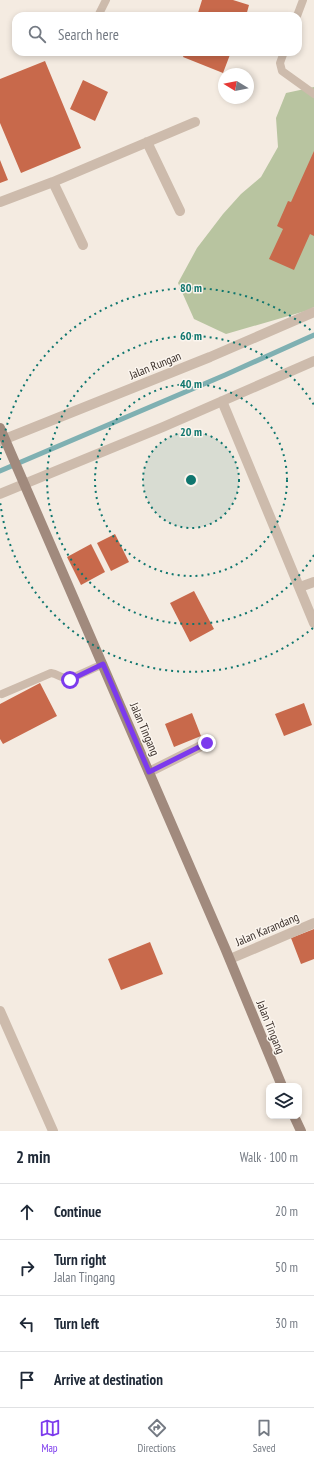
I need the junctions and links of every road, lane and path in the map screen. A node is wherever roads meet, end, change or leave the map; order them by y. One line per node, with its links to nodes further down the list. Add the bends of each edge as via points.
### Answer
1 (106, 0): 3 (lane)
2 (303, 0): 4 (lane)
3 (100, 12)
4 (298, 12)
5 (282, 56): 6 (lane, via 280,62 282,71)
6 (314, 94)
7 (195, 122): 8 (street)
8 (147, 142): 9 (street); 11 (street)
9 (53, 182): 10 (street); 12 (street)
10 (0, 202)
11 (180, 211)
12 (83, 245)
13 (314, 312): 17 (street, Jalan Rungan, via 210,357)
14 (314, 361): 15 (street)
15 (222, 401): 18 (street); 21 (street)
16 (0, 428): 17 (main road, Jalan Tingang)
17 (2, 440): 18 (main road, Jalan Tingang, via 10,448)
18 (23, 480): 19 (street); 23 (main road, Jalan Tingang)
19 (0, 494)
20 (314, 582): 21 (street)
21 (300, 587): 22 (street)
22 (314, 623)
23 (103, 664): 24 (lane, via 70,680 51,673); 26 (main road, Jalan Tingang)
24 (2, 694)
25 (207, 743): 26 (street)
26 (149, 772): 28 (main road, Jalan Tingang)
27 (314, 924): 28 (street, Jalan Karandang)
28 (230, 959): 30 (main road, Jalan Tingang)
29 (0, 1011): 32 (street)
30 (281, 1083)
31 (295, 1119): 33 (main road)
32 (53, 1131)
33 (300, 1131)

